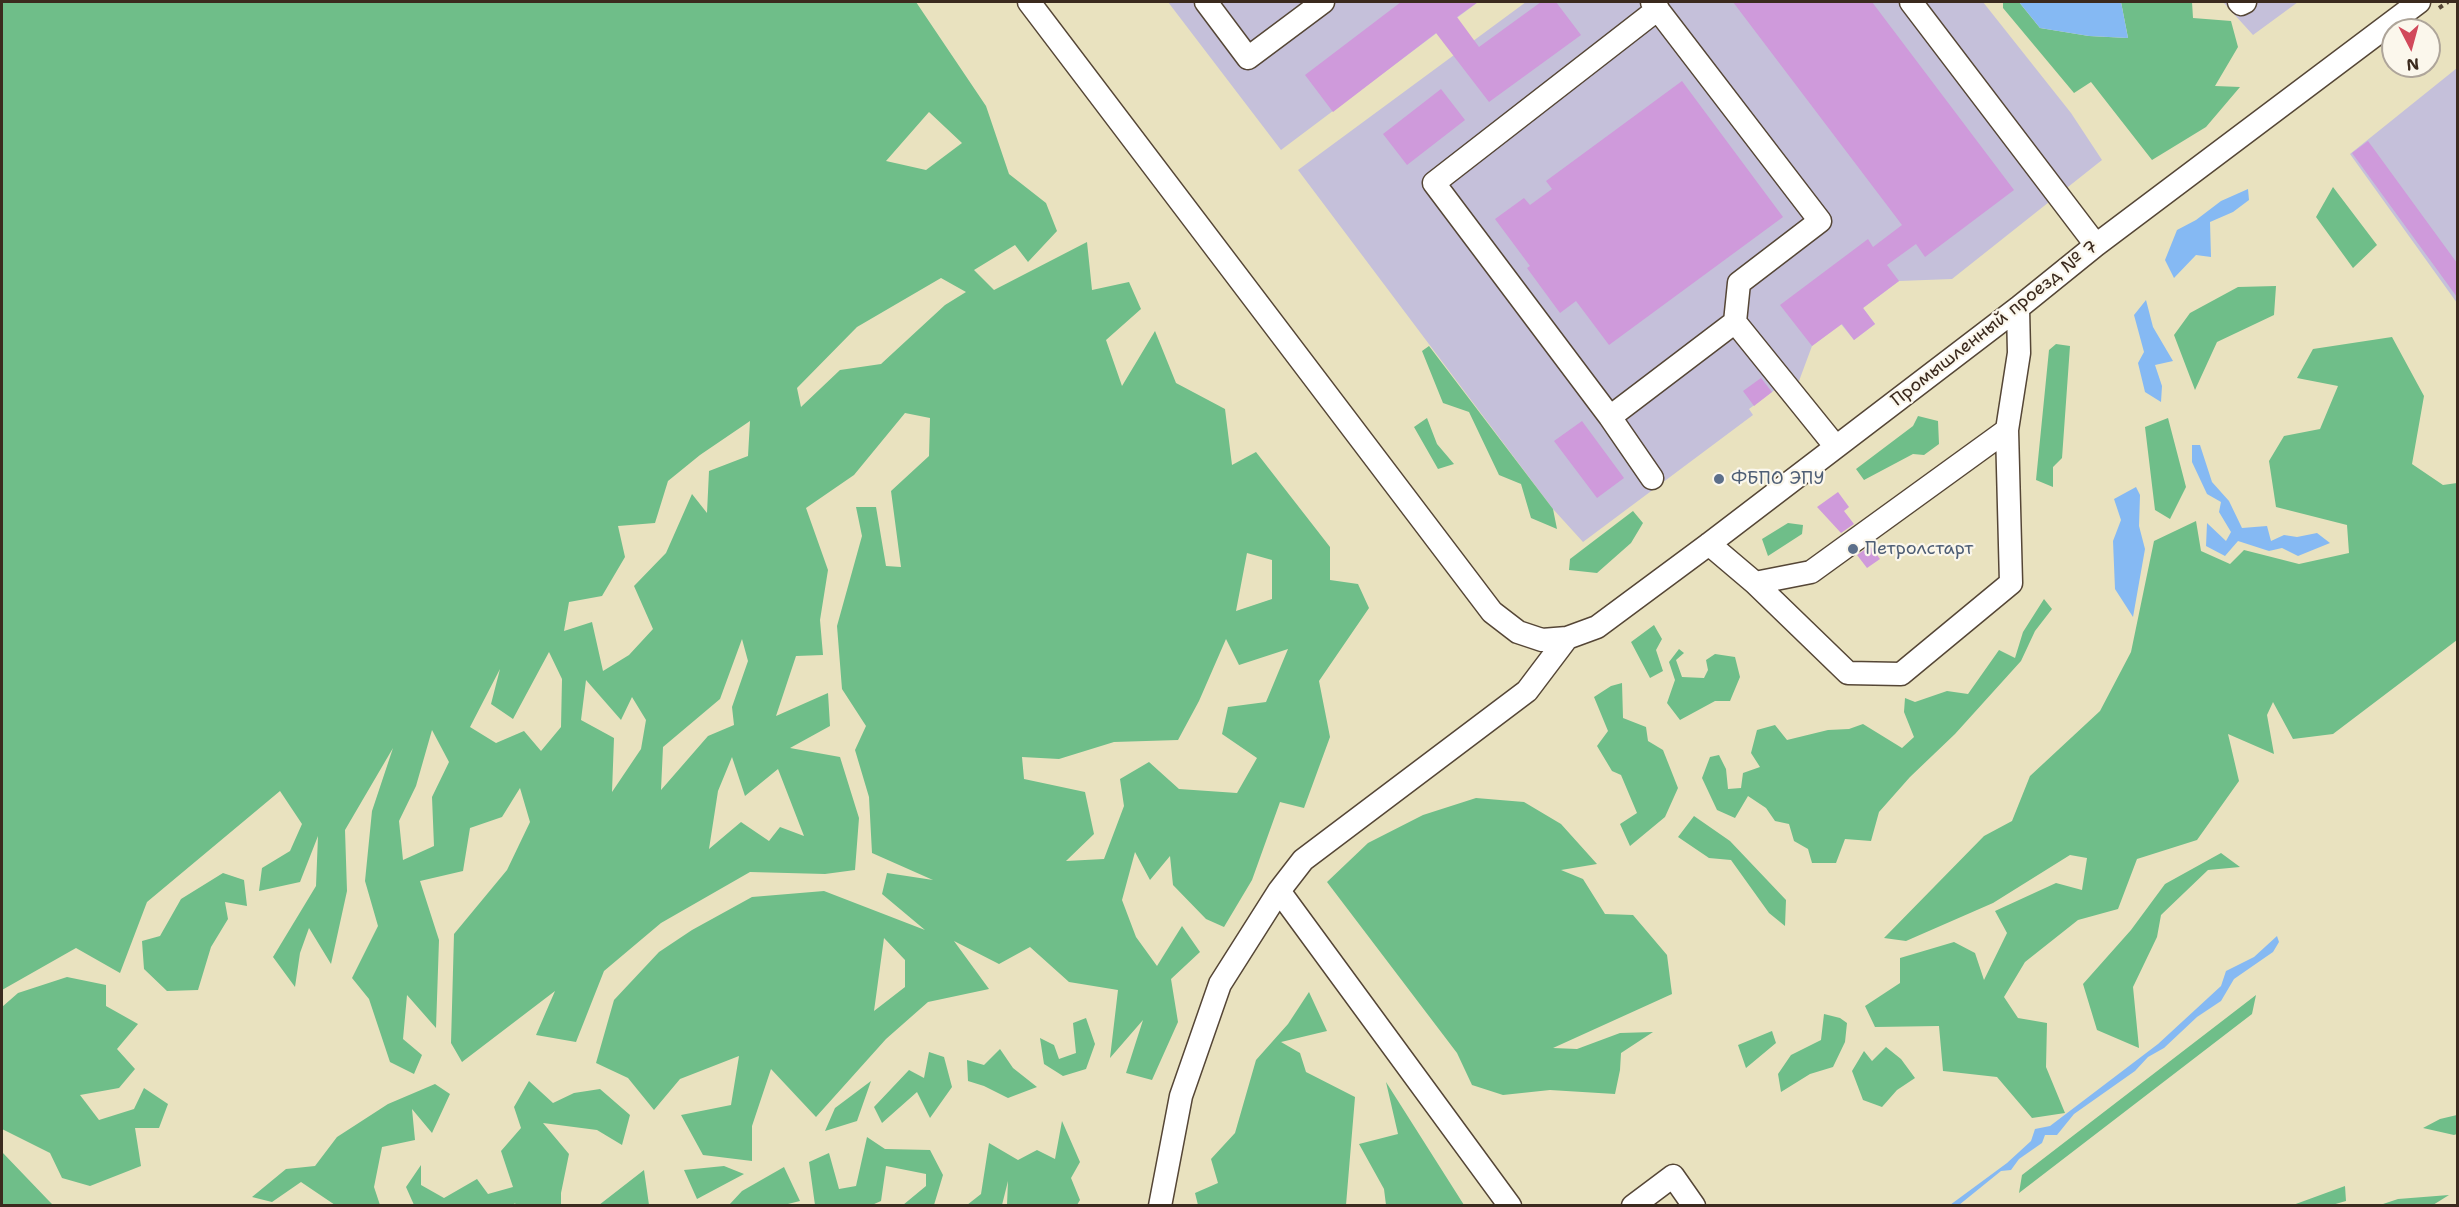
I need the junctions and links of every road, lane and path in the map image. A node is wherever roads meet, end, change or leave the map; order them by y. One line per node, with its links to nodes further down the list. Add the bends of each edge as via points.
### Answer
1 (1029, 2): 18 (street, via 1492,612 1518,632 1542,640)
2 (1206, 2): 3 (street, via 1248,58)
3 (1323, 2)
4 (1911, 2): 9 (street)
5 (2239, 2): 6 (street)
6 (2245, 2)
7 (2419, 2): 9 (street, Промышленный проезд № 7)
8 (1655, 5): 11 (street, via 1820,221 1738,283); 12 (street, via 1434,183)
9 (2096, 245): 10 (street, Промышленный проезд № 7)
10 (2018, 308): 13 (street, via 2019,353); 14 (street, Промышленный проезд № 7)
11 (1735, 322): 12 (street); 14 (street)
12 (1610, 417): 15 (street)
13 (2007, 430): 17 (street, via 1811,572); 17 (street, via 2011,583 1901,674 1848,673)
14 (1836, 447): 16 (street, Промышленный проезд № 7)
15 (1652, 478)
16 (1709, 544): 17 (street); 18 (street, Промышленный проезд № 7, via 1597,627)
17 (1755, 583)
18 (1567, 638): 19 (street, via 1527,691 1303,860)
19 (1279, 891): 20 (street, via 1220,984 1180,1096); 21 (street)
20 (1160, 1206)
21 (1510, 1206)
22 (1633, 1206): 23 (street, via 1673,1176)
23 (1694, 1206)

